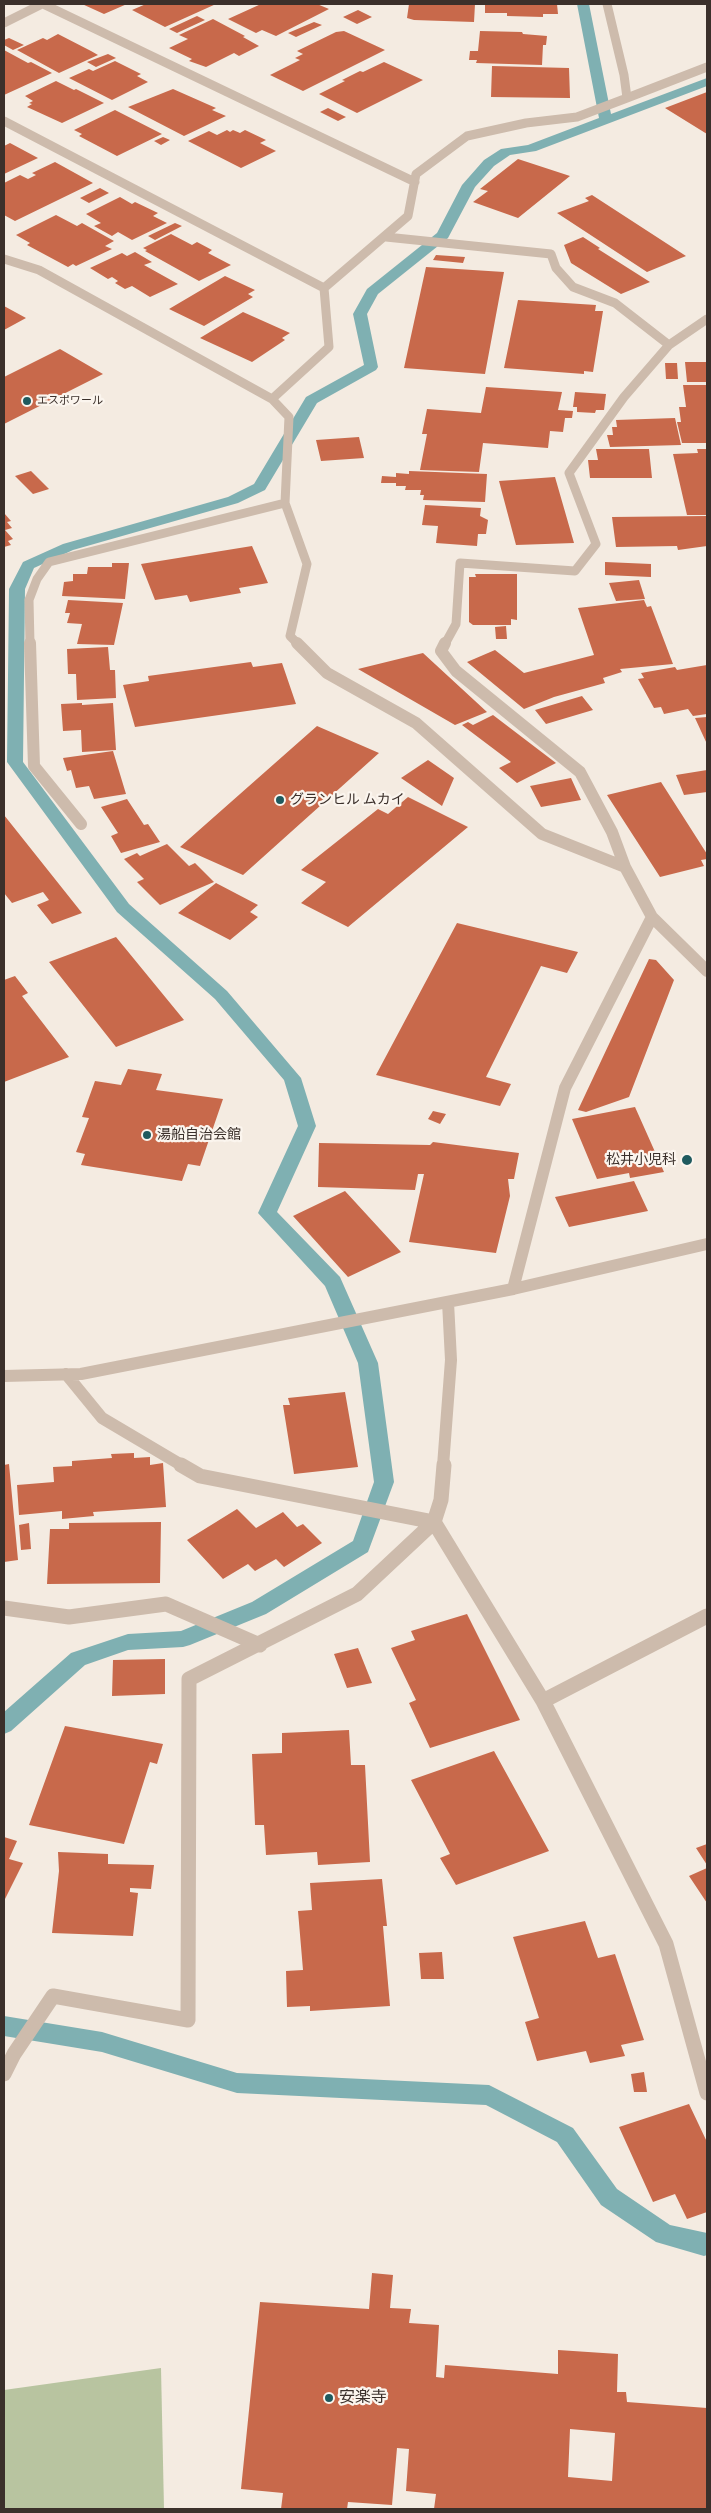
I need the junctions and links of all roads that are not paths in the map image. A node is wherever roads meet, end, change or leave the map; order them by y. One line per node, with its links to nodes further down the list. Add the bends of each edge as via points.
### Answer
1 (42, 4): 3 (street); 7 (street)
2 (606, 4): 5 (street)
3 (4, 23)
4 (707, 67): 5 (street)
5 (627, 98): 7 (street, via 577,116 467,136 416,174)
6 (4, 121): 10 (street)
7 (415, 182): 8 (street, via 408,216)
8 (386, 237): 10 (street); 12 (street, via 551,254 556,268 573,287 615,303)
9 (4, 259): 13 (street, via 39,270)
10 (324, 288): 13 (street, via 329,347)
11 (707, 319): 12 (street)
12 (669, 345): 16 (street, via 624,397 569,473 596,544 576,571 460,563 456,624 440,651 456,671 580,772 612,832)
13 (272, 399): 14 (street, via 289,417)
14 (285, 503): 15 (street, via 49,562 37,579 29,600 34,766); 16 (street, via 307,564 290,636 327,673 416,723 542,834)
15 (81, 824)
16 (625, 867): 17 (street)
17 (652, 917): 18 (street); 20 (street, via 565,1088)
18 (707, 971)
19 (707, 1244): 20 (street)
20 (512, 1289): 21 (street)
21 (448, 1302): 22 (street, via 81,1374); 24 (street, via 451,1360 441,1500)
22 (66, 1374): 23 (street); 24 (street, via 102,1418 200,1476)
23 (4, 1376)
24 (434, 1522): 27 (street, via 357,1594); 28 (street)
25 (4, 1608): 27 (street, via 69,1617 166,1604)
26 (707, 1616): 28 (street)
27 (260, 1645): 29 (street, via 189,1679 188,2020 53,1996)
28 (543, 1701): 30 (street, via 666,1944)
29 (4, 2074)
30 (707, 2092)

